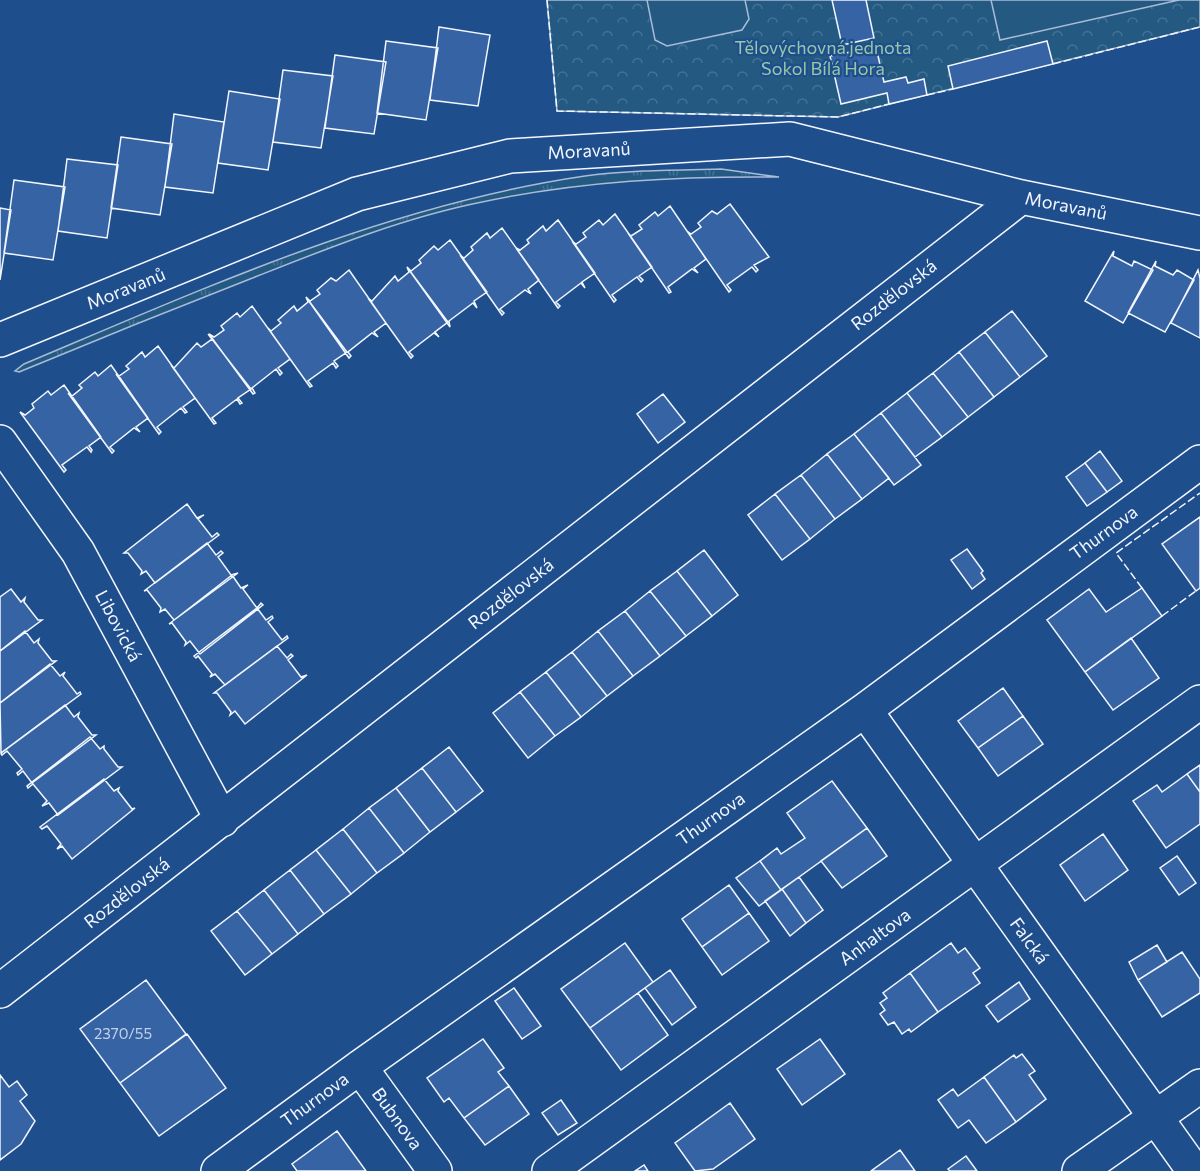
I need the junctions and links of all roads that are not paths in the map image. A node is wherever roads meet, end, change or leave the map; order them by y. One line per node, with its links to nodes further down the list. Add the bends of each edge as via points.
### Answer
1 (1021, 196): 2 (street, Moravanů); 3 (street, Moravanů, via 790,139 510,156 357,194); 8 (street, Rozdělovská)
2 (1200, 232)
3 (0, 340)
4 (0, 442): 8 (street, Libovická, via 78,552)
5 (1200, 462): 7 (street, Thurnova)
6 (1200, 702): 9 (street, Anhaltova)
7 (865, 710): 9 (street, Falcká); 11 (street, Thurnova)
8 (222, 820): 10 (street, Rozdělovská)
9 (975, 864): 13 (street, Falcká); 16 (street, Anhaltova)
10 (0, 991)
11 (360, 1067): 14 (street, Thurnova); 15 (street, Bubnova)
12 (1200, 1086): 13 (street)
13 (1155, 1116): 17 (street); 18 (street, Falcká)
14 (218, 1171)
15 (435, 1171)
16 (549, 1171)
17 (1079, 1171)
18 (1194, 1171)

